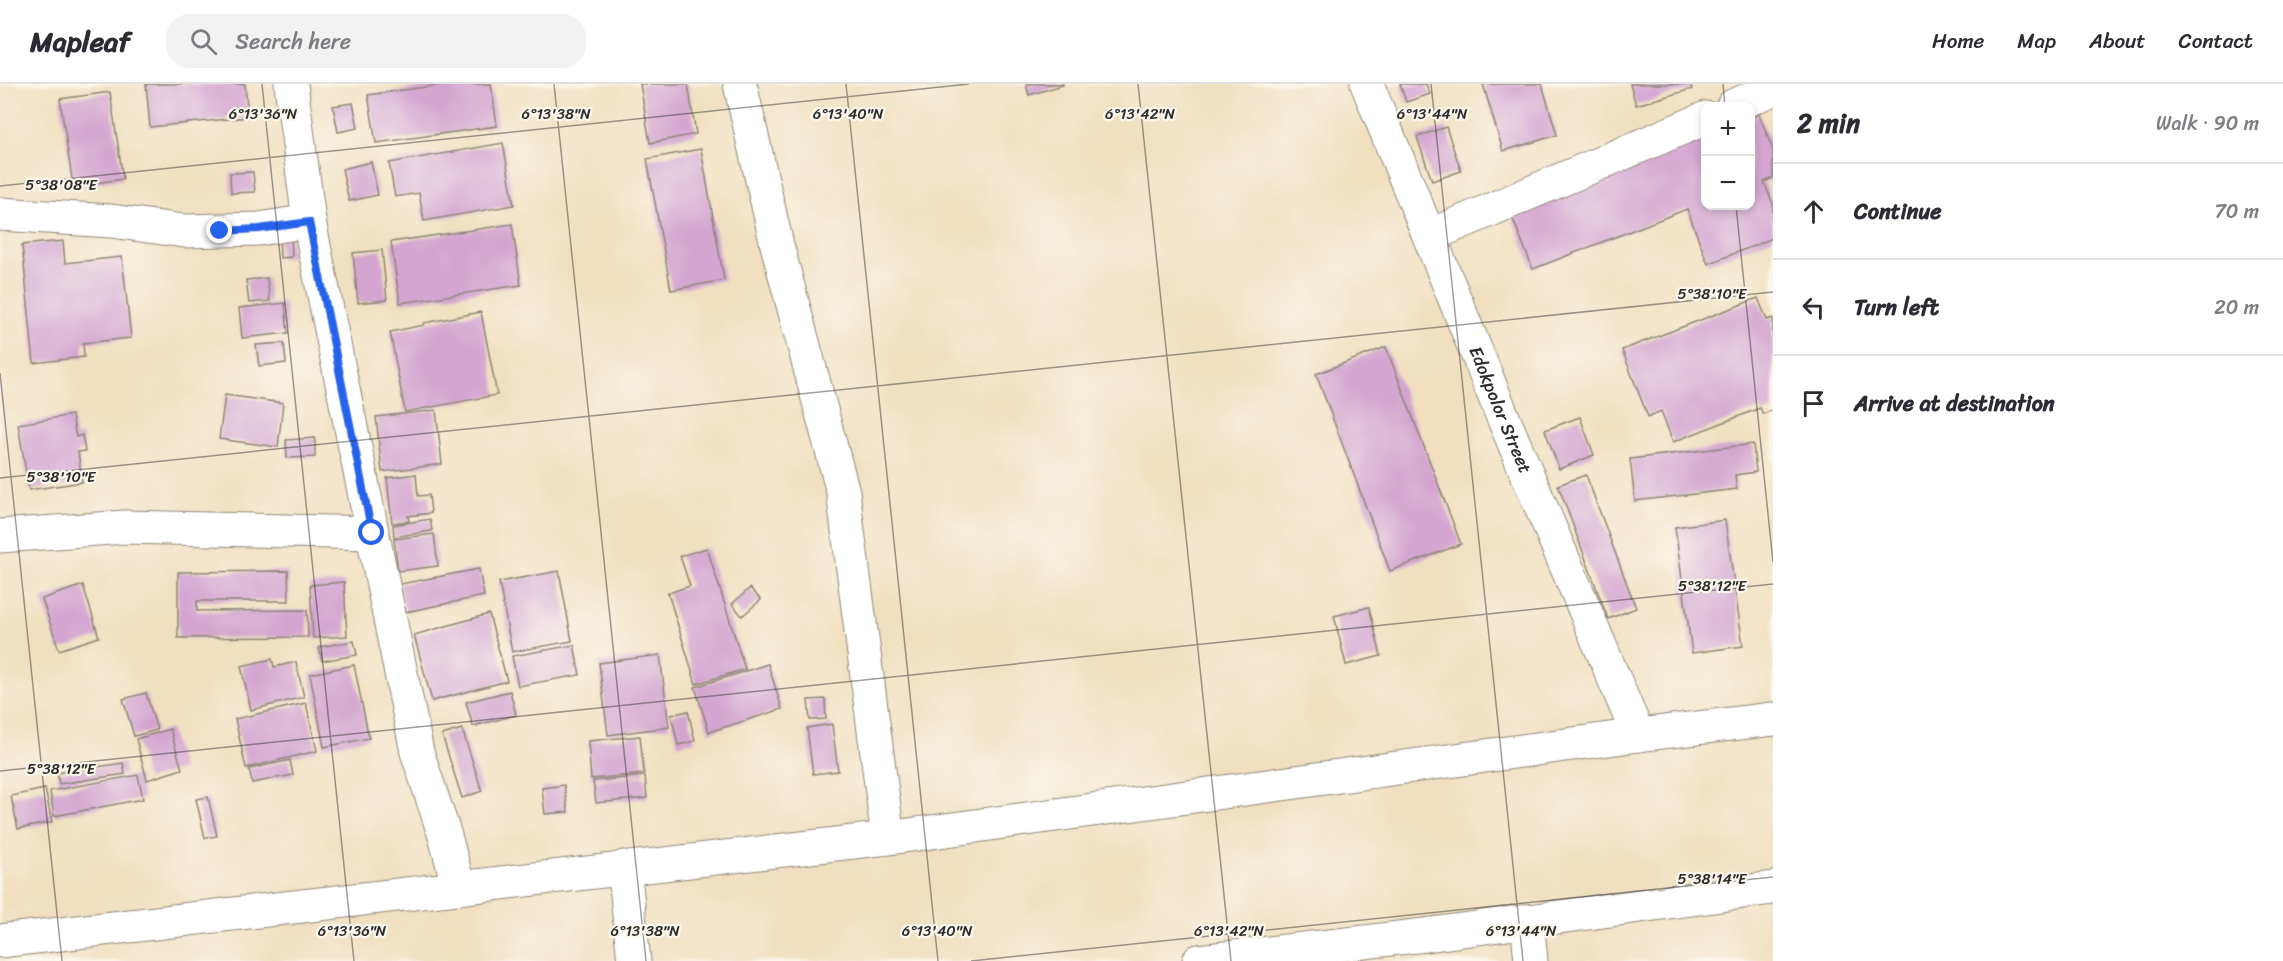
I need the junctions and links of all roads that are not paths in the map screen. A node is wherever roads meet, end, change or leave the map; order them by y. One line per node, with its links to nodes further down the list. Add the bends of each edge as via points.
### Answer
1 (291, 84): 8 (main road)
2 (740, 84): 14 (main road, via 777,245 843,492)
3 (1367, 84): 9 (main road, Edokpolor Street)
4 (1773, 89): 5 (main road)
5 (1742, 102)
6 (1701, 120): 9 (main road)
7 (0, 214): 8 (main road, via 111,221 184,231 259,229)
8 (309, 222): 10 (main road)
9 (1429, 236): 13 (main road, Edokpolor Street)
10 (372, 533): 11 (main road, via 125,527); 16 (main road, via 417,752)
11 (0, 536)
12 (1773, 719): 13 (main road)
13 (1638, 735): 14 (main road)
14 (888, 838): 15 (main road)
15 (624, 867): 16 (main road); 20 (main road)
16 (459, 888): 19 (main road)
17 (1773, 888): 18 (main road)
18 (1527, 921): 21 (main road); 22 (main road)
19 (0, 941)
20 (634, 961)
21 (1199, 961)
22 (1531, 961)

